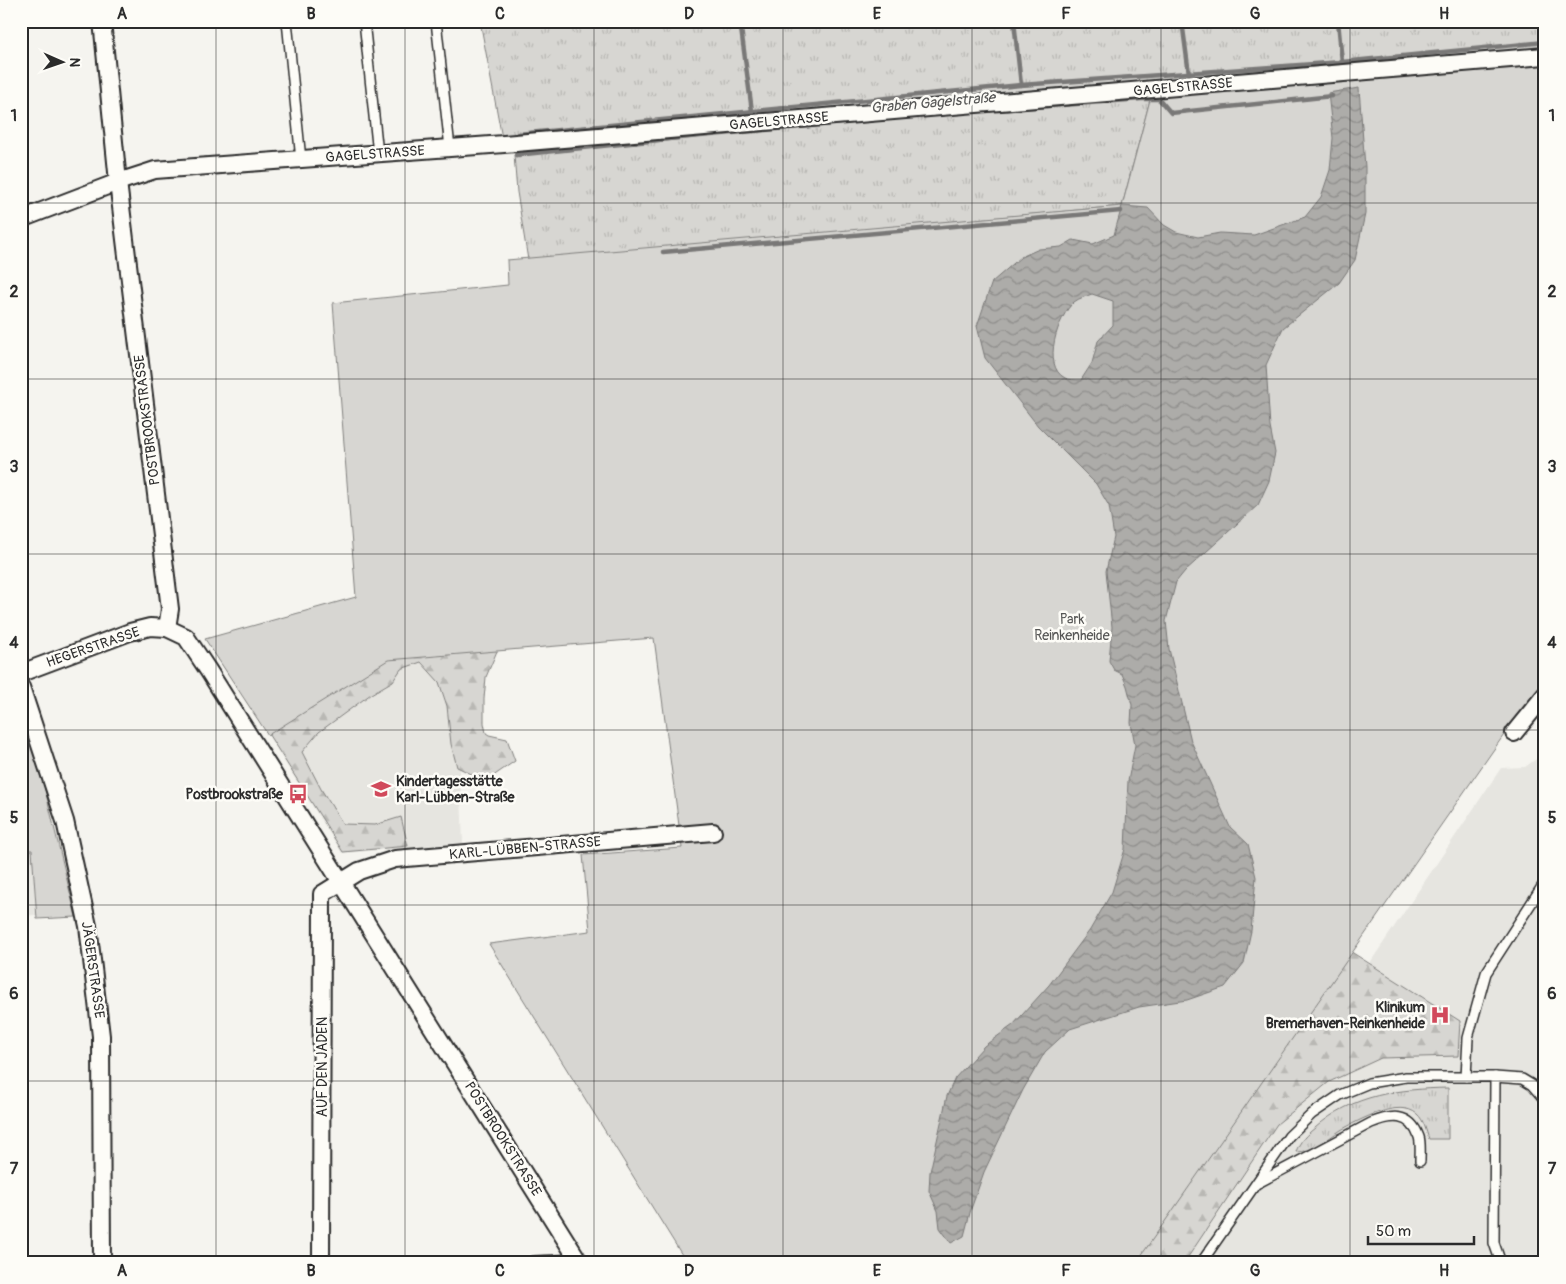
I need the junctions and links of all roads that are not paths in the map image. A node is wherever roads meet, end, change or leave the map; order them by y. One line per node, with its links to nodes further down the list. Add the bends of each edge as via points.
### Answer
1 (102, 21): 9 (street, POSTBROOKSTRASSE)
2 (287, 21): 8 (lane)
3 (364, 21): 7 (lane)
4 (436, 21): 6 (lane)
5 (1545, 56): 6 (street, GAGELSTRASSE)
6 (450, 148): 7 (street, GAGELSTRASSE)
7 (378, 154): 8 (street, GAGELSTRASSE)
8 (301, 160): 9 (street, GAGELSTRASSE, via 155,170)
9 (118, 182): 10 (street, GAGELSTRASSE); 11 (street, POSTBROOKSTRASSE, via 170,609)
10 (21, 219)
11 (167, 628): 12 (street, HEGERSTRASSE, via 150,627 130,632); 17 (street, POSTBROOKSTRASSE, via 186,637)
12 (21, 673)
13 (21, 687): 26 (street, JÄGERSTRASSE, via 65,821 88,926 101,1036)
14 (1545, 695): 15 (street)
15 (1514, 733)
16 (713, 832): 17 (street, KARL-LÜBBEN-STRASSE, via 395,859 359,871)
17 (341, 882): 24 (street, POSTBROOKSTRASSE); 27 (street, AUF DEN JADEN, via 322,894)
18 (1545, 882): 19 (lane, via 1486,973 1468,1038)
19 (1466, 1077): 20 (lane); 23 (lane, via 1406,1077 1369,1083 1340,1095 1312,1114 1289,1136)
20 (1495, 1077): 21 (lane, via 1522,1080 1532,1085); 29 (lane, via 1494,1243)
21 (1545, 1100)
22 (1420, 1161): 23 (lane, via 1419,1138 1411,1124 1400,1117 1382,1118)
23 (1255, 1184): 28 (lane)
24 (579, 1261): 25 (lane)
25 (534, 1262)
26 (102, 1263)
27 (321, 1263)
28 (1202, 1263)
29 (1501, 1263)

